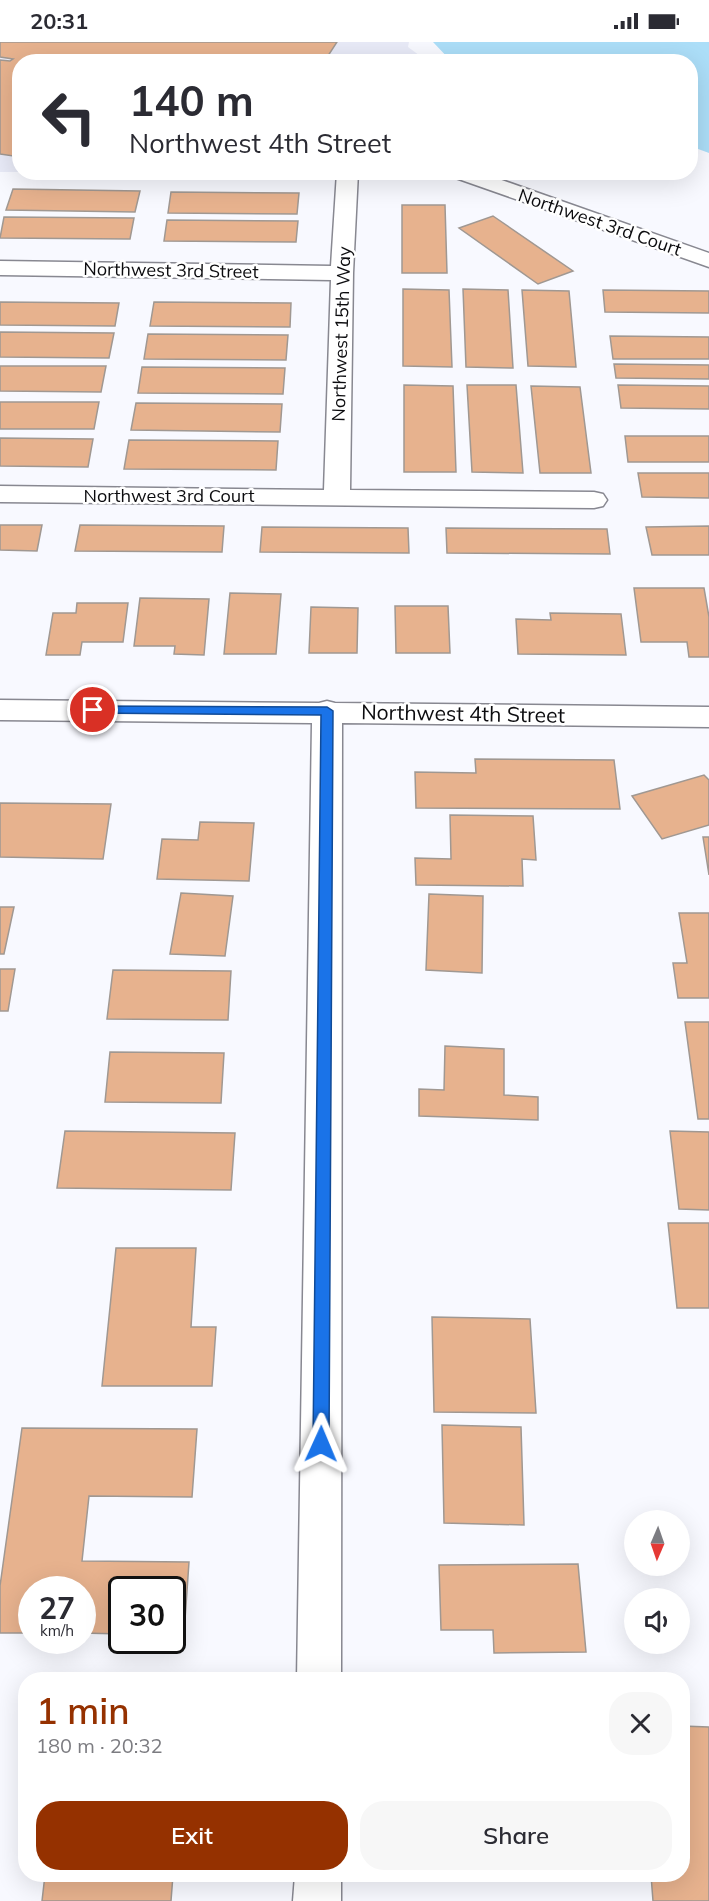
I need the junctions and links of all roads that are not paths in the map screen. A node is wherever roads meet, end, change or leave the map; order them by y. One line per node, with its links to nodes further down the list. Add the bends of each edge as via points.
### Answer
1 (348, 180): 5 (street, Northwest 15th Way)
2 (480, 180): 3 (street, Northwest 3rd Court)
3 (709, 260)
4 (0, 268): 5 (street, Northwest 3rd Street)
5 (342, 273): 7 (street, Northwest 15th Way)
6 (0, 494): 7 (street, Northwest 3rd Court)
7 (337, 496): 8 (street, Northwest 3rd Court)
8 (594, 500)
9 (0, 710): 10 (street, Northwest 4th Street)
10 (327, 711): 11 (street, Northwest 4th Street); 12 (street)
11 (709, 717)
12 (319, 1672)
13 (318, 1882): 14 (street)
14 (317, 1901)

